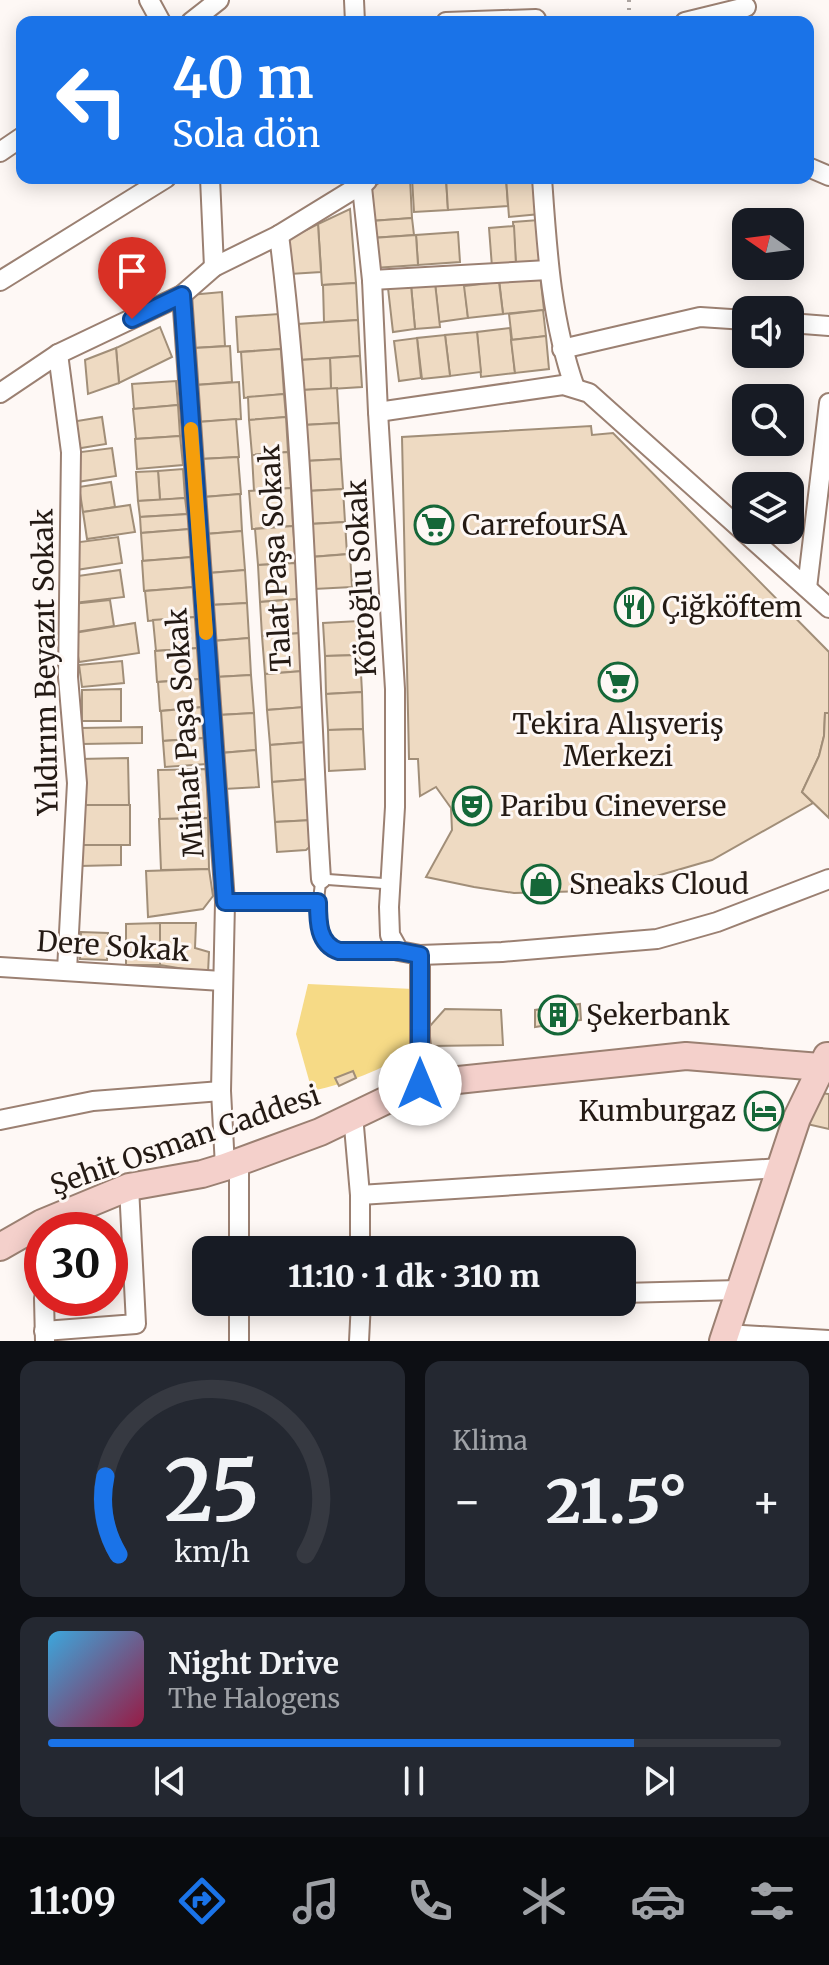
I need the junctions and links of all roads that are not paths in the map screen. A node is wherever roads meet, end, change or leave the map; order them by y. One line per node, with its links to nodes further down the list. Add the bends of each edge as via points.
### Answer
1 (219, 0): 4 (street)
2 (747, 10): 6 (street)
3 (535, 14): 5 (street)
4 (199, 16)
5 (513, 16)
6 (706, 16)
7 (156, 184): 16 (street)
8 (210, 184): 13 (street)
9 (359, 184): 12 (street)
10 (364, 184): 15 (street, Köroğlu Sokak)
11 (542, 184): 14 (street)
12 (279, 235): 13 (street); 29 (street, Talat Paşa Sokak, via 299,463)
13 (214, 267): 17 (street)
14 (548, 270): 15 (street); 21 (street)
15 (372, 280): 26 (street, Köroğlu Sokak)
16 (0, 281)
17 (182, 295): 22 (street); 32 (street, Mithat Paşa Sokak)
18 (732, 319): 21 (street, via 700,317)
19 (804, 324): 20 (street)
20 (829, 326)
21 (562, 349): 23 (street)
22 (58, 354): 24 (street); 37 (street, Yıldırım Beyazıt Sokak, via 71,452 68,677 77,783)
23 (575, 388): 26 (street, via 563,385); 27 (street, via 589,393)
24 (0, 393)
25 (829, 403): 27 (street)
26 (378, 412): 31 (street, Köroğlu Sokak, via 395,689)
27 (807, 588): 28 (street)
28 (829, 608)
29 (321, 879): 31 (lane); 33 (lane)
30 (826, 879): 35 (street, via 717,922 657,939)
31 (390, 884): 34 (street, Köroğlu Sokak, via 390,935)
32 (225, 902): 33 (lane); 38 (street, Mithat Paşa Sokak)
33 (318, 902): 34 (lane, via 320,934 330,948)
34 (399, 951): 35 (street)
35 (420, 955): 40 (street)
36 (0, 967): 37 (street, Dere Sokak)
37 (67, 970): 38 (street, Dere Sokak)
38 (222, 981): 41 (street, Mithat Paşa Sokak)
39 (825, 1060): 40 (street, Şehit Osman Caddesi, via 686,1056); 45 (street)
40 (420, 1084): 42 (street, Şehit Osman Caddesi)
41 (221, 1091): 43 (street, via 93,1101); 44 (street, Mithat Paşa Sokak)
42 (353, 1115): 44 (street, Şehit Osman Caddesi); 47 (street)
43 (0, 1120)
44 (232, 1164): 46 (street, Şehit Osman Caddesi); 50 (street, Mithat Paşa Sokak)
45 (780, 1168): 47 (street); 53 (street)
46 (129, 1187): 48 (street, Şehit Osman Caddesi); 57 (street, via 136,1324)
47 (360, 1195): 51 (street)
48 (73, 1212)
49 (24, 1235): 52 (street, Şehit Osman Caddesi)
50 (238, 1236)
51 (360, 1236)
52 (0, 1247)
53 (739, 1290): 54 (street); 58 (street)
54 (636, 1293)
55 (239, 1316): 60 (street)
56 (360, 1316): 61 (street)
57 (44, 1336)
58 (724, 1337): 59 (street)
59 (829, 1340)
60 (239, 1341)
61 (359, 1341)

